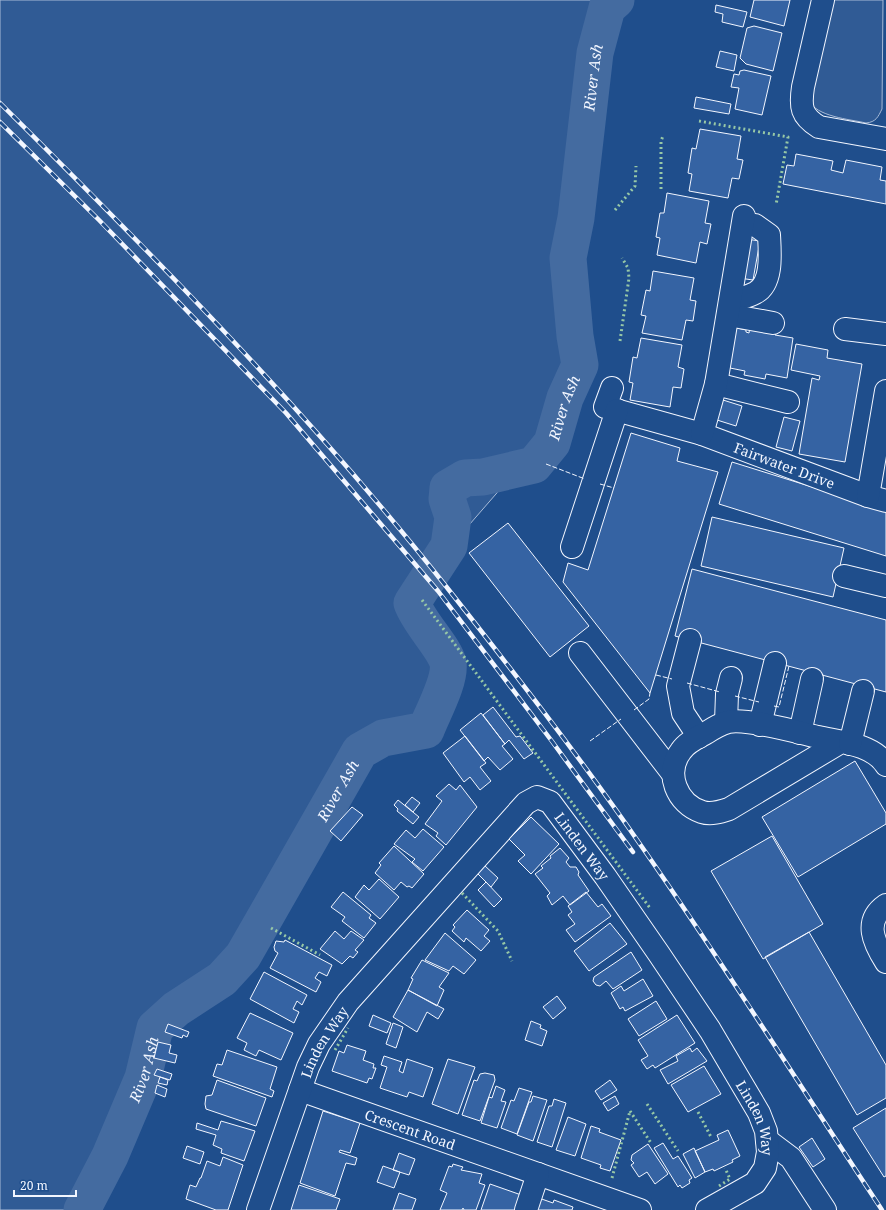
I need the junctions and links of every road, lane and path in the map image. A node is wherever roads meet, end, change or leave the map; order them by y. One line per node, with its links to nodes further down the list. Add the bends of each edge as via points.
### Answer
1 (823, 0): 2 (street, via 803,87 803,111 809,121 819,128)
2 (886, 139)
3 (729, 308): 3 (street, via 749,220 769,235 770,252 766,283 756,293); 4 (street); 7 (street)
4 (773, 323)
5 (845, 329): 6 (street)
6 (886, 334)
7 (716, 384): 10 (street); 12 (street)
8 (612, 388): 11 (street, via 605,406)
9 (886, 392): 13 (street, Fairwater Drive)
10 (788, 402)
11 (617, 410): 12 (street, Fairwater Drive); 14 (street)
12 (702, 434): 13 (street, Fairwater Drive)
13 (877, 498)
14 (572, 547)
15 (844, 576): 16 (street)
16 (886, 586)
17 (690, 640): 26 (street, via 678,686 683,713)
18 (580, 653): 29 (street)
19 (775, 663): 24 (street)
20 (731, 678): 23 (street, via 727,694)
21 (812, 679): 25 (street)
22 (862, 691): 27 (street)
23 (726, 722): 24 (street, via 739,721); 26 (street)
24 (760, 725): 25 (street)
25 (800, 733): 27 (street)
26 (699, 737): 29 (street, via 681,751 675,762)
27 (845, 743): 28 (street, via 876,754); 29 (street, via 729,809 716,813 691,807 675,787)
28 (885, 763)
29 (673, 774)
30 (886, 904): 31 (street, via 874,922 873,932 874,943)
31 (886, 962)
32 (300, 1090): 33 (street, Linden Way, via 319,1044 348,1002 526,803 537,797 550,802 601,870 702,1018 759,1113); 34 (street, Crescent Road); 35 (street)
33 (767, 1140): 38 (street, Linden Way, via 765,1168 755,1183); 39 (street, via 791,1158)
34 (538, 1174): 36 (street); 37 (street, Crescent Road)
35 (258, 1210)
36 (526, 1210)
37 (640, 1210)
38 (707, 1210)
39 (825, 1210)

